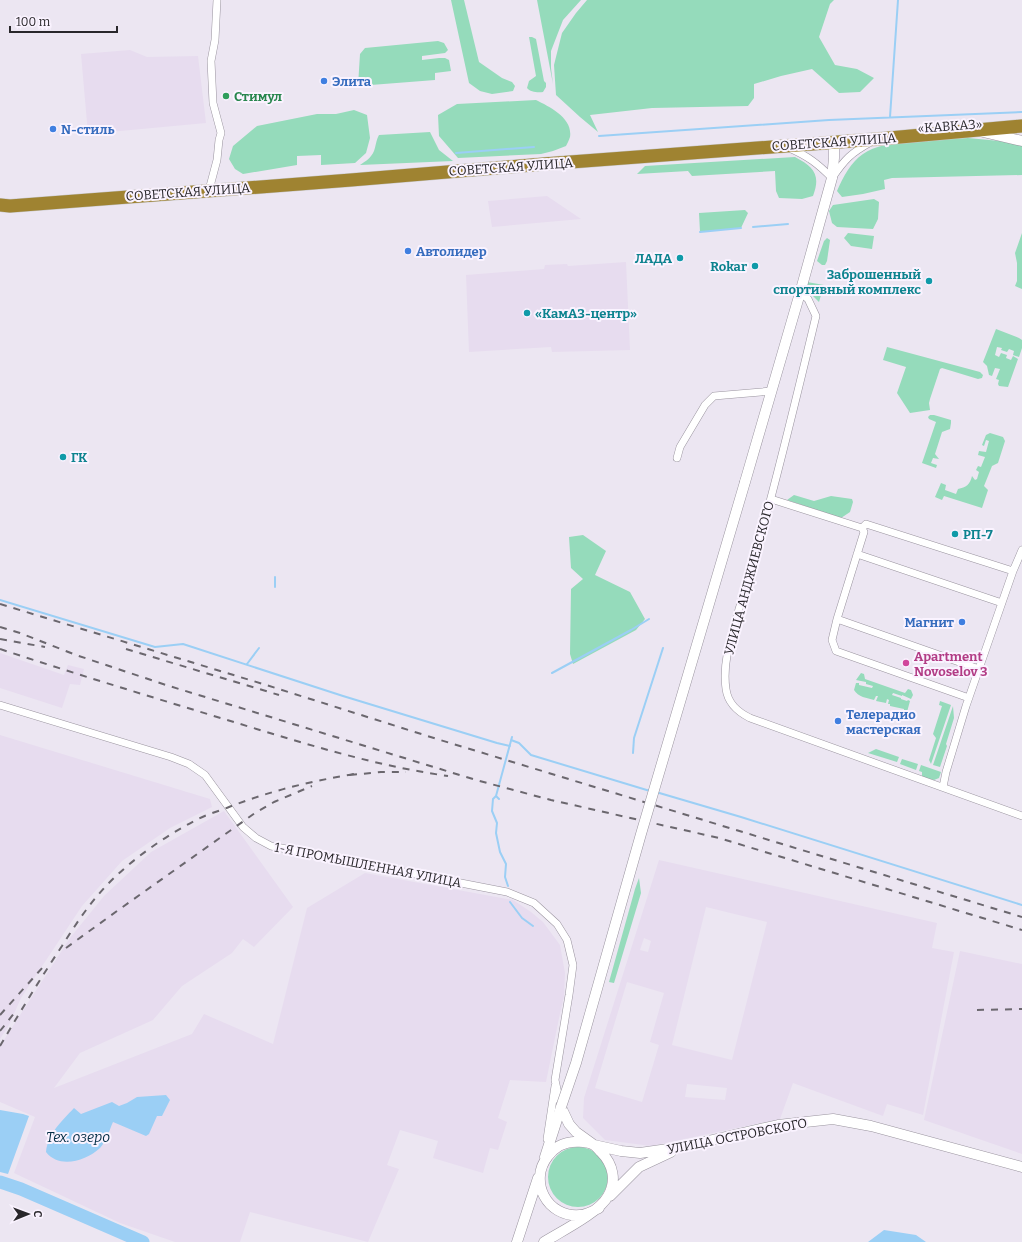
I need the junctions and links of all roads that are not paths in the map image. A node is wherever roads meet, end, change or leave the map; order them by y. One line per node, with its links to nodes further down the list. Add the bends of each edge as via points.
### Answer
1 (217, 0): 10 (street, via 212,82 213,102 221,133)
2 (1022, 120): 7 (highway, «КАВКАЗ», via 869,132 838,136)
3 (1022, 126): 4 (highway, СОВЕТСКАЯ УЛИЦА)
4 (973, 130): 5 (highway, СОВЕТСКАЯ УЛИЦА); 6 (street)
5 (878, 139): 7 (highway, СОВЕТСКАЯ УЛИЦА); 9 (street, via 855,151)
6 (1022, 141)
7 (834, 142): 8 (highway, СОВЕТСКАЯ УЛИЦА); 9 (street)
8 (782, 146): 9 (street, via 804,154); 10 (highway, СОВЕТСКАЯ УЛИЦА)
9 (832, 178): 12 (street)
10 (210, 190): 11 (highway, СОВЕТСКАЯ УЛИЦА)
11 (0, 205)
12 (800, 293): 13 (street); 15 (street, УЛИЦА АНДЖИЕВСКОГО, via 808,299 816,316)
13 (772, 391): 14 (street, via 714,396 705,405 680,447); 28 (street, bridge)
14 (677, 458)
15 (771, 498): 16 (street); 25 (street, УЛИЦА АНДЖИЕВСКОГО, via 728,651 725,670 726,690 733,705 740,713 750,718)
16 (862, 528): 18 (street, via 864,532); 19 (street, via 866,524)
17 (1022, 550): 19 (street)
18 (856, 554): 20 (street); 21 (street)
19 (1013, 571): 20 (street)
20 (1002, 603): 22 (street)
21 (837, 619): 22 (street); 23 (street, via 832,640 836,651)
22 (979, 669): 23 (street)
23 (969, 698): 25 (street)
24 (0, 705): 27 (street, 1-Я ПРОМЫШЛЕННАЯ УЛИЦА, via 189,764 205,775 242,827 271,846 507,892 534,903 557,924 567,940 573,965)
25 (943, 788): 26 (street, УЛИЦА АНДЖИЕВСКОГО)
26 (1022, 816)
27 (556, 1080): 28 (street, 1-Я ПРОМЫШЛЕННАЯ УЛИЦА); 31 (street)
28 (561, 1108): 29 (street, УЛИЦА ОСТРОВСКОГО, via 576,1132); 31 (street)
29 (594, 1145): 30 (street, УЛИЦА ОСТРОВСКОГО, via 640,1153); 31 (street, via 566,1143 553,1150); 33 (street, via 609,1162 613,1175 611,1190)
30 (682, 1147): 32 (street, УЛИЦА ОСТРОВСКОГО, via 778,1125 833,1119 871,1126); 33 (street, via 639,1167)
31 (542, 1165): 33 (street, via 541,1189 553,1207 572,1215 587,1214); 34 (street)
32 (1022, 1167)
33 (602, 1205): 35 (street)
34 (517, 1242)
35 (544, 1242)

